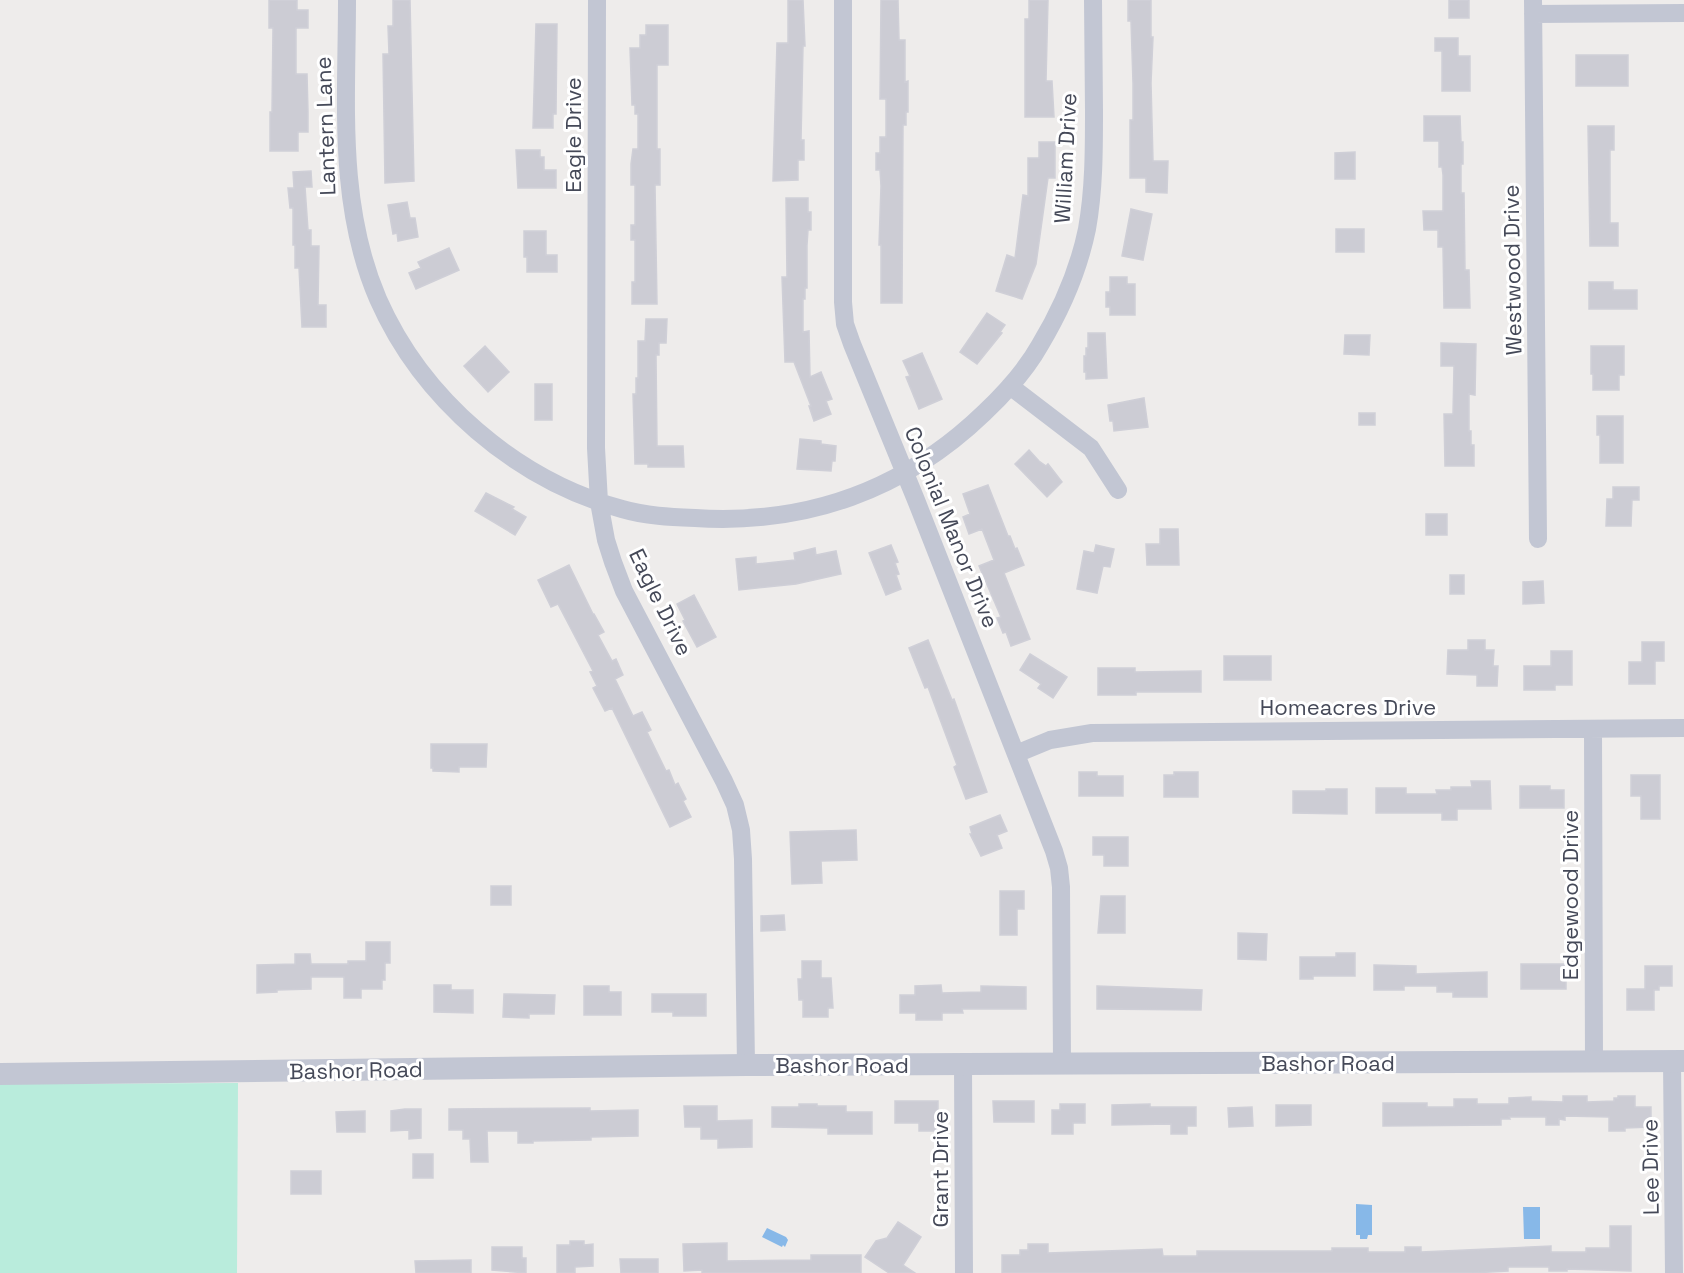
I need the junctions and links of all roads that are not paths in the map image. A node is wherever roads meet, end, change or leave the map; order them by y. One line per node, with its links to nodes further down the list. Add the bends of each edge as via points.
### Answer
1 (347, 0): 10 (street, Lantern Lane, via 348,183 353,218 378,299 404,348 429,382 476,430 523,465)
2 (597, 0): 10 (street, Eagle Drive)
3 (843, 0): 8 (street, Colonial Manor Drive, via 845,324)
4 (1093, 0): 7 (street, William Drive, via 1094,160 1086,231 1060,307 1039,347)
5 (1533, 7): 6 (street); 11 (street, Westwood Drive)
6 (1684, 13)
7 (1010, 386): 8 (street, William Drive, via 964,432); 9 (street, via 1091,447)
8 (905, 473): 10 (street, William Drive, via 839,502 752,518 655,516); 14 (street, Colonial Manor Drive)
9 (1118, 490)
10 (598, 502): 19 (street, Eagle Drive, via 624,591 735,805 741,830)
11 (1538, 539)
12 (1684, 728): 13 (street, Homeacres Drive)
13 (1593, 729): 14 (street, Homeacres Drive, via 1092,733 1050,740); 15 (street, Edgewood Drive)
14 (1016, 754): 18 (street, Colonial Manor Drive, via 1059,868)
15 (1594, 1061): 16 (street, Bashor Road); 18 (street, Bashor Road)
16 (1678, 1061): 22 (street, Lee Drive)
17 (963, 1064): 18 (street, Bashor Road); 19 (street, Bashor Road); 21 (street, Grant Drive)
18 (1062, 1064)
19 (746, 1065): 20 (street, Bashor Road)
20 (0, 1074)
21 (964, 1273)
22 (1674, 1273)

